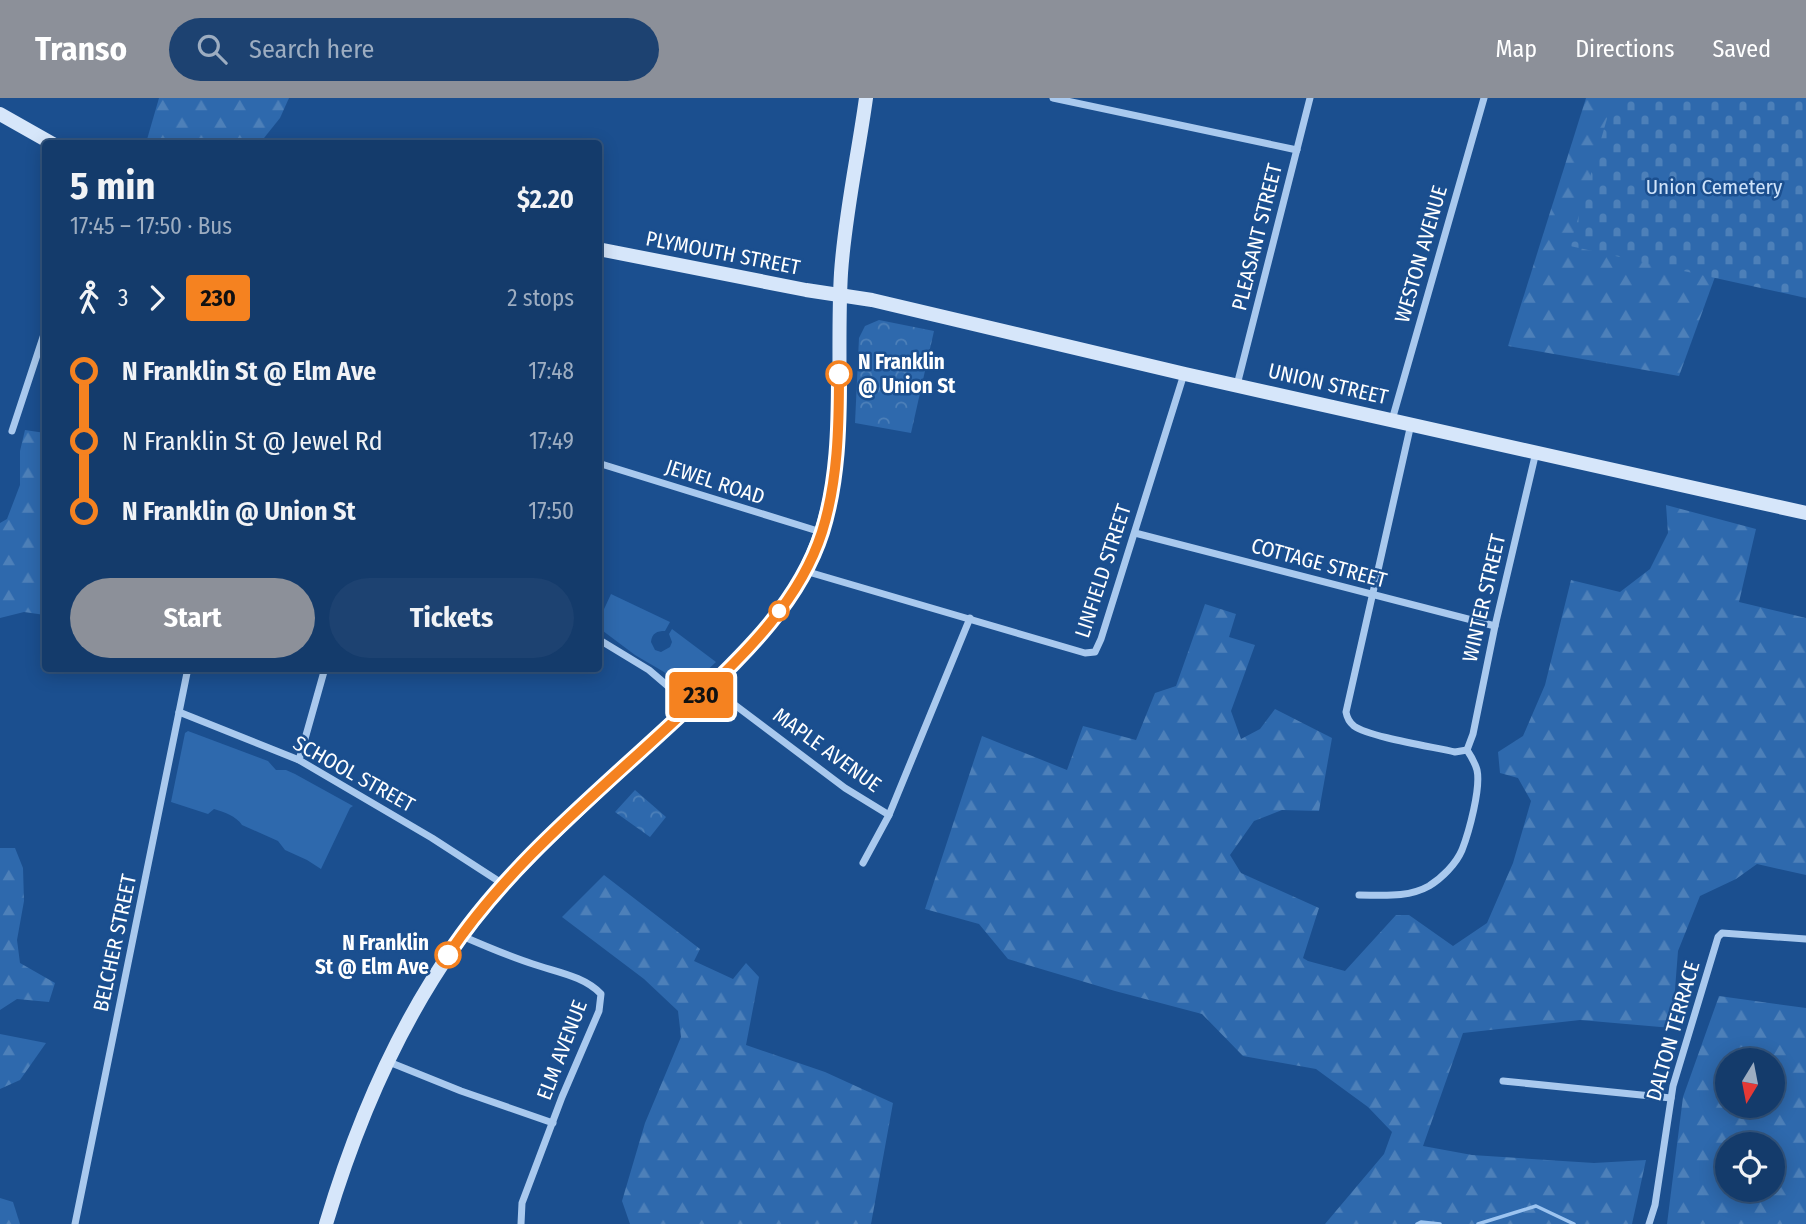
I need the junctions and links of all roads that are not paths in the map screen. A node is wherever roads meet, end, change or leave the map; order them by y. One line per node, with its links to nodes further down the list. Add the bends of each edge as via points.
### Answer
1 (866, 98): 9 (main road)
2 (1052, 98): 7 (street)
3 (1310, 98): 7 (street, PLEASANT STREET)
4 (1484, 98): 13 (street, WESTON AVENUE)
5 (0, 114): 6 (main road)
6 (46, 140)
7 (1297, 150): 12 (street, PLEASANT STREET)
8 (602, 250): 9 (main road, PLYMOUTH STREET)
9 (840, 295): 11 (main road, UNION STREET); 19 (main road, via 838,437)
10 (42, 340): 15 (street)
11 (1185, 374): 12 (main road, UNION STREET); 20 (street, LINFIELD STREET)
12 (1237, 385): 13 (main road, UNION STREET)
13 (1392, 420): 14 (main road, UNION STREET)
14 (1411, 425): 16 (main road, UNION STREET); 22 (street)
15 (12, 431)
16 (1535, 452): 18 (main road, UNION STREET); 24 (street, WINTER STREET)
17 (602, 464): 19 (street, JEWEL ROAD)
18 (1806, 513)
19 (821, 533): 21 (main road)
20 (1135, 533): 22 (street, COTTAGE STREET); 23 (street, LINFIELD STREET, via 1095,652 1085,653)
21 (805, 571): 23 (street, LINFIELD STREET); 28 (main road, via 772,621)
22 (1372, 595): 24 (street, COTTAGE STREET); 31 (street, via 1348,698 1348,719 1355,727 1382,736 1455,752)
23 (970, 618): 33 (street, MAPLE AVENUE)
24 (1495, 626): 31 (street, WINTER STREET)
25 (602, 641): 29 (street, via 649,670)
26 (187, 672): 30 (street, BELCHER STREET)
27 (324, 672): 32 (street)
28 (711, 687): 29 (main road); 33 (street, MAPLE AVENUE, via 845,788)
29 (690, 705): 35 (main road)
30 (179, 712): 32 (street, SCHOOL STREET); 43 (street, BELCHER STREET)
31 (1467, 750): 36 (street, via 1477,771 1477,785 1466,835 1453,864 1428,887 1414,893)
32 (299, 760): 35 (street, SCHOOL STREET)
33 (889, 815): 34 (street, MAPLE AVENUE)
34 (863, 863)
35 (503, 884): 37 (main road)
36 (1359, 895)
37 (461, 936): 39 (main road); 42 (street, ELM AVENUE, via 593,985 601,994 599,1011)
38 (1806, 939): 41 (street, DALTON TERRACE, via 1722,933 1718,937)
39 (389, 1062): 42 (street); 44 (main road)
40 (1503, 1082): 41 (street)
41 (1671, 1098): 46 (street, DALTON TERRACE)
42 (553, 1122): 45 (street, ELM AVENUE, via 522,1203)
43 (75, 1224)
44 (326, 1224)
45 (521, 1224)
46 (1648, 1224)

